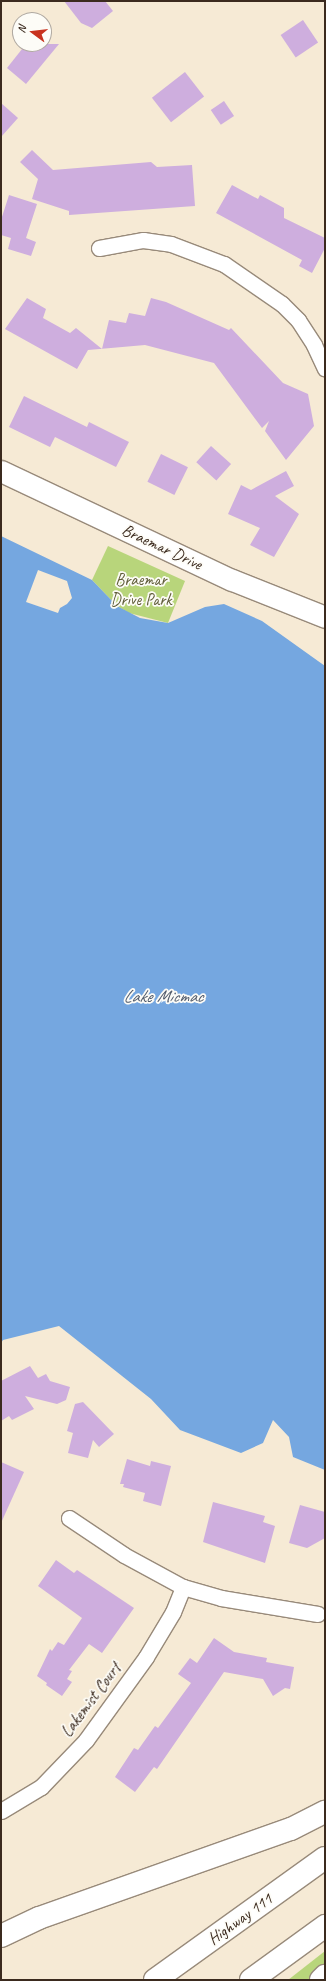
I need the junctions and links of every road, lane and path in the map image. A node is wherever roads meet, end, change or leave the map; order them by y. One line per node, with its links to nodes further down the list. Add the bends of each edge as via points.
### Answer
1 (99, 248): 2 (street, via 143,240 171,244 224,264 282,304 298,320)
2 (325, 369)
3 (1, 471): 4 (main road, Braemar Drive, via 232,580)
4 (325, 618)
5 (69, 1518): 6 (street, via 124,1555)
6 (183, 1587): 7 (street, via 220,1598); 8 (street, Lakemist Court, via 173,1612 146,1657 86,1740 41,1787)
7 (318, 1614)
8 (1, 1811)
9 (325, 1812): 12 (highway, via 291,1829 39,1918)
10 (325, 1858): 14 (highway, Highway 111)
11 (325, 1926): 15 (highway)
12 (1, 1936)
13 (325, 1976): 16 (highway)
14 (155, 1980)
15 (251, 1980)
16 (321, 1980)

